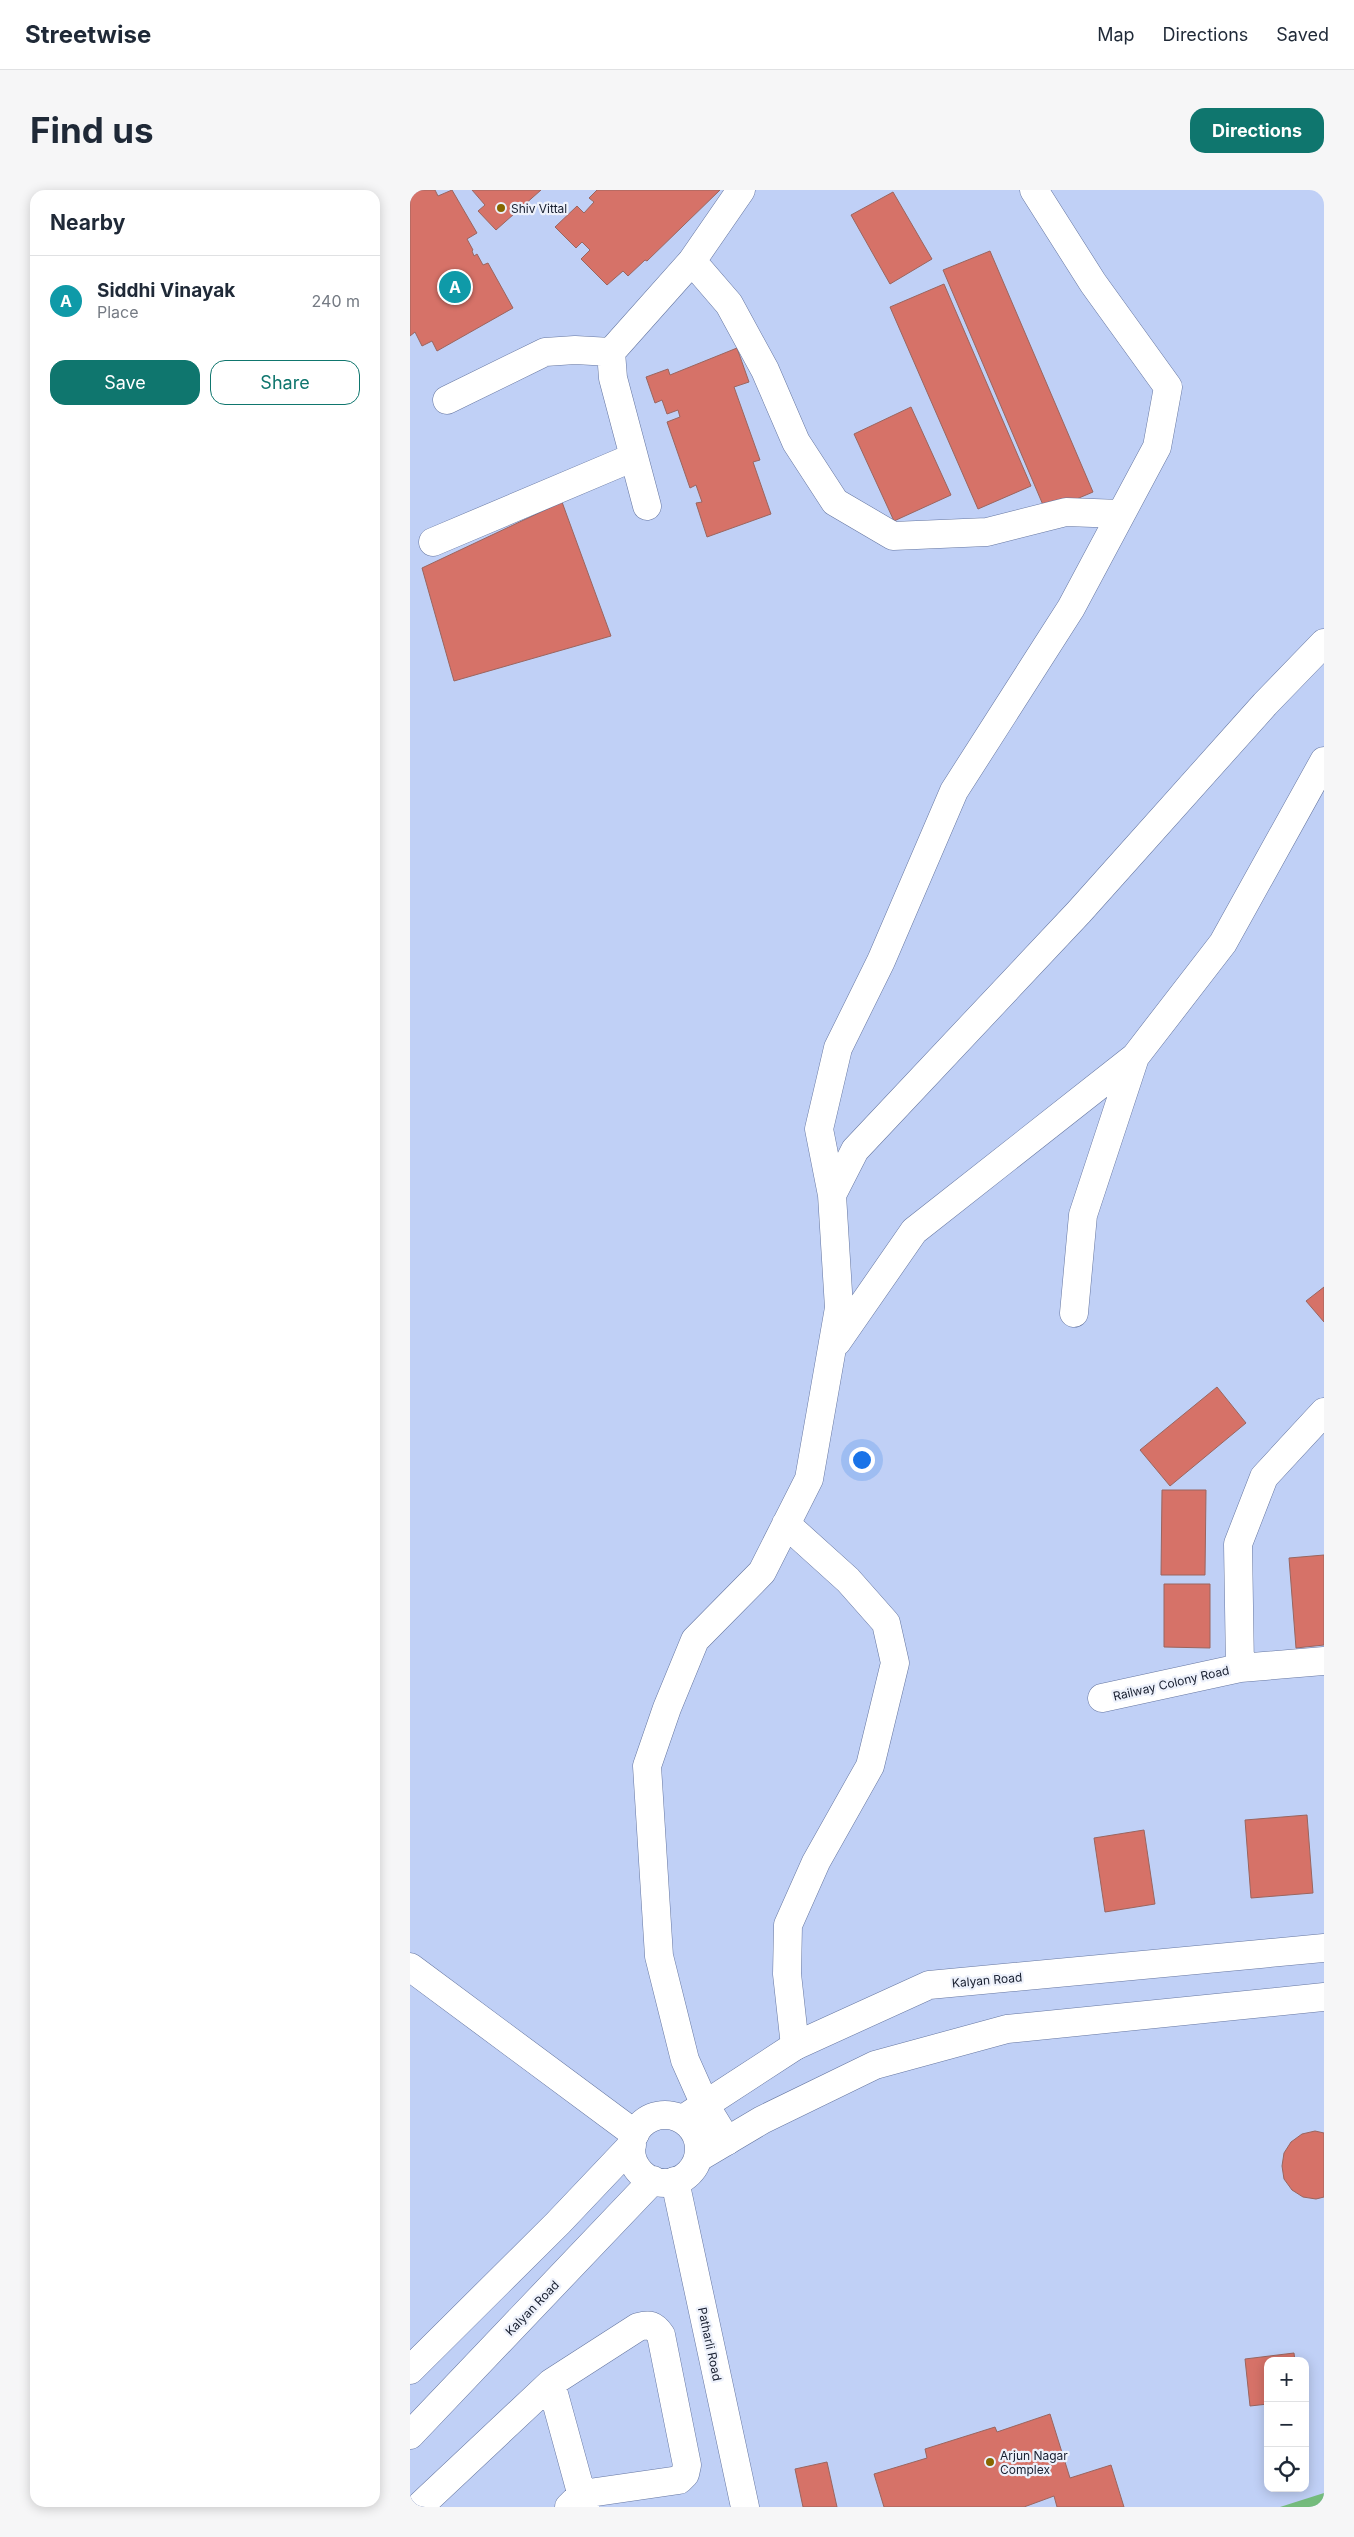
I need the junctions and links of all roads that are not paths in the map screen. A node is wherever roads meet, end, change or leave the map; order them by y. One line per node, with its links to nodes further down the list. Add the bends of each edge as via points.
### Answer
1 (741, 190): 3 (street)
2 (1034, 190): 8 (street, via 1093,283 1168,387 1157,447)
3 (692, 261): 4 (street); 8 (street, via 729,304 764,370 796,442 835,502 893,536 987,532 1066,512)
4 (611, 352): 5 (street, via 545,352); 6 (street, via 613,378)
5 (447, 400)
6 (634, 457): 7 (street); 9 (street)
7 (647, 506)
8 (1121, 514): 13 (street, via 1071,608 954,791 881,961 838,1048 819,1129)
9 (433, 542)
10 (1324, 643): 13 (street, via 1265,704 1079,912 855,1150)
11 (1324, 761): 12 (street, via 1223,943)
12 (1135, 1057): 14 (street, via 1083,1215); 15 (street, via 914,1231)
13 (832, 1195): 15 (street, via 839,1308)
14 (1074, 1313)
15 (832, 1349): 17 (street, via 809,1478)
16 (1324, 1412): 19 (street, Railway Colony Road, via 1264,1477 1238,1544)
17 (786, 1524): 24 (street, via 848,1580 886,1623 895,1663 870,1766 816,1862 788,1925 787,1974); 25 (street, via 762,1572 695,1640 647,1766 659,1956 685,2060)
18 (1324, 1662): 19 (street, Railway Colony Road)
19 (1240, 1668): 20 (street, Railway Colony Road)
20 (1102, 1698)
21 (1324, 1948): 24 (street, Kalyan Road, via 929,1985)
22 (410, 1968): 27 (street)
23 (1324, 1998): 28 (street, via 1007,2029 875,2064)
24 (795, 2046): 25 (street, Kalyan Road)
25 (705, 2105): 26 (street, Kalyan Road); 28 (street)
26 (683, 2119): 27 (street, via 661,2115 650,2118); 29 (street, via 697,2136)
27 (633, 2139): 30 (street, via 632,2156 636,2166); 31 (street, via 558,2223)
28 (727, 2141): 29 (street)
29 (698, 2158): 30 (street, via 685,2176)
30 (664, 2181): 33 (street, Kalyan Road); 36 (street, Patharli Road)
31 (410, 2370)
32 (551, 2383): 34 (street); 34 (street, via 638,2327 649,2324 660,2335 687,2465 685,2474 679,2480); 35 (street)
33 (410, 2435)
34 (579, 2503)
35 (419, 2507)
36 (744, 2507)

